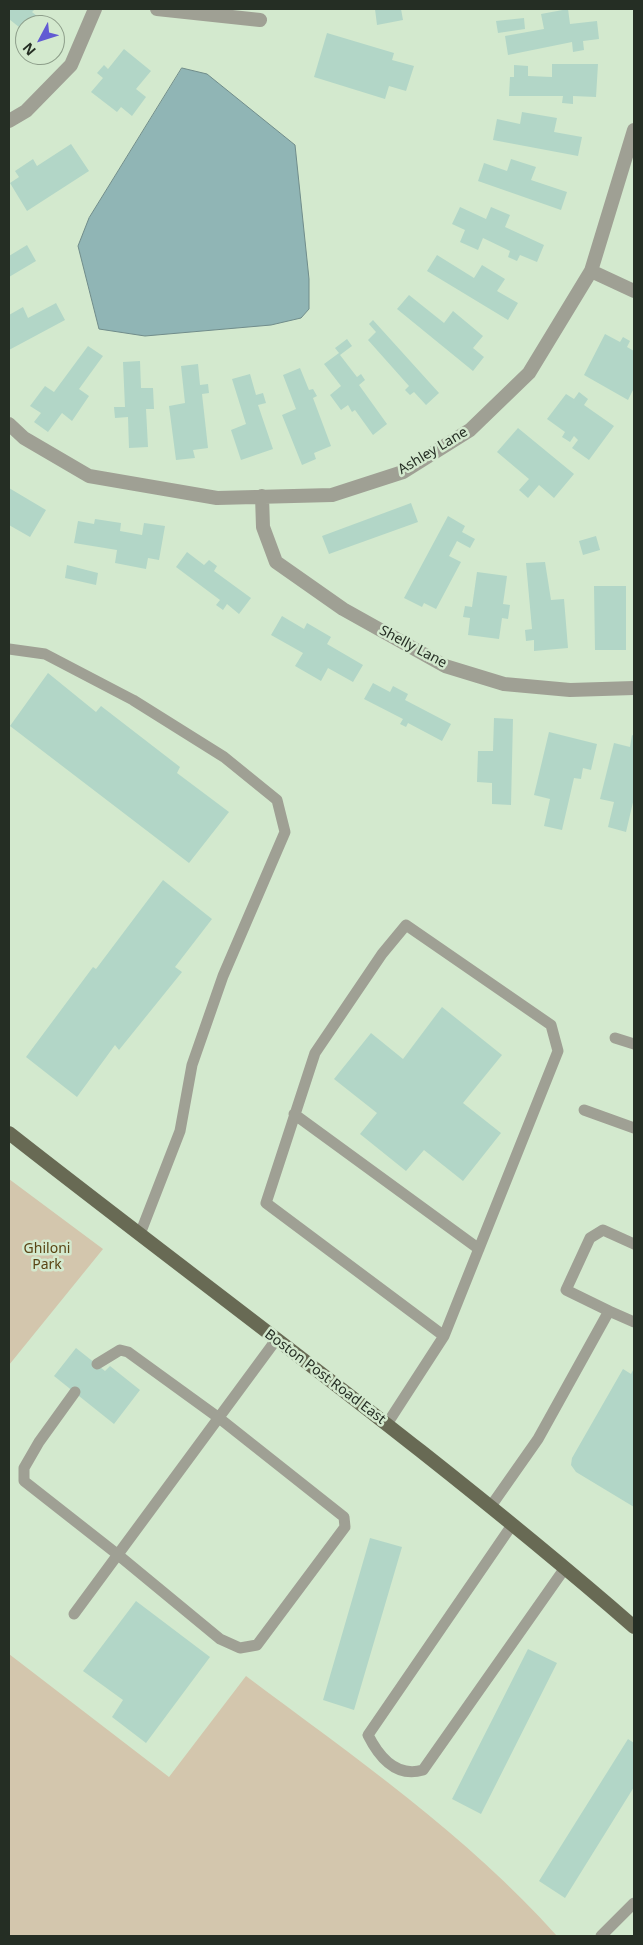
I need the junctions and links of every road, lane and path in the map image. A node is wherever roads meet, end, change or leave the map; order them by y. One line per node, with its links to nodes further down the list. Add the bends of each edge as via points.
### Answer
1 (95, 9): 4 (street, via 71,65 26,111)
2 (157, 9): 3 (street)
3 (260, 20)
4 (9, 121)
5 (634, 130): 6 (street, Ashley Lane)
6 (591, 271): 7 (street); 9 (street, Ashley Lane, via 529,373 470,430 402,472 332,495)
7 (634, 292)
8 (9, 424): 9 (street, Ashley Lane, via 24,438 88,476 217,498)
9 (262, 496): 11 (street, Shelly Lane, via 263,527 276,562 343,609 446,666 504,684 570,690)
10 (9, 649): 18 (lane, via 45,654 134,700 224,757 277,800 285,832 223,976 192,1065 180,1130)
11 (634, 688)
12 (615, 1038): 13 (lane)
13 (634, 1044)
14 (584, 1110): 16 (lane)
15 (294, 1114): 20 (lane); 20 (lane, via 315,1053 382,954 406,925 551,1025 558,1051); 23 (lane, via 266,1203)
16 (634, 1128)
17 (9, 1133): 18 (main road, Boston Post Road East)
18 (140, 1234): 24 (main road, Boston Post Road East)
19 (634, 1244): 21 (lane, via 603,1230 590,1238 566,1290)
20 (479, 1249): 23 (lane)
21 (609, 1311): 22 (lane); 29 (lane, via 538,1439)
22 (634, 1322)
23 (444, 1336): 28 (lane)
24 (276, 1340): 27 (lane); 28 (main road, Boston Post Road East)
25 (97, 1364): 27 (lane, via 120,1350 128,1352)
26 (75, 1392): 31 (lane, via 24,1468 24,1481)
27 (219, 1418): 31 (lane); 31 (lane, via 344,1517 345,1527 269,1630 257,1645 240,1648 220,1639)
28 (387, 1424): 29 (main road, Boston Post Road East)
29 (491, 1506): 30 (main road, Boston Post Road East)
30 (512, 1525): 32 (main road, Boston Post Road East); 32 (lane, via 368,1735 375,1750 390,1765 414,1773 423,1770)
31 (117, 1554): 33 (lane)
32 (565, 1568): 34 (main road, Boston Post Road East)
33 (74, 1614)
34 (634, 1627)
35 (634, 1903): 36 (lane)
36 (601, 1936)

